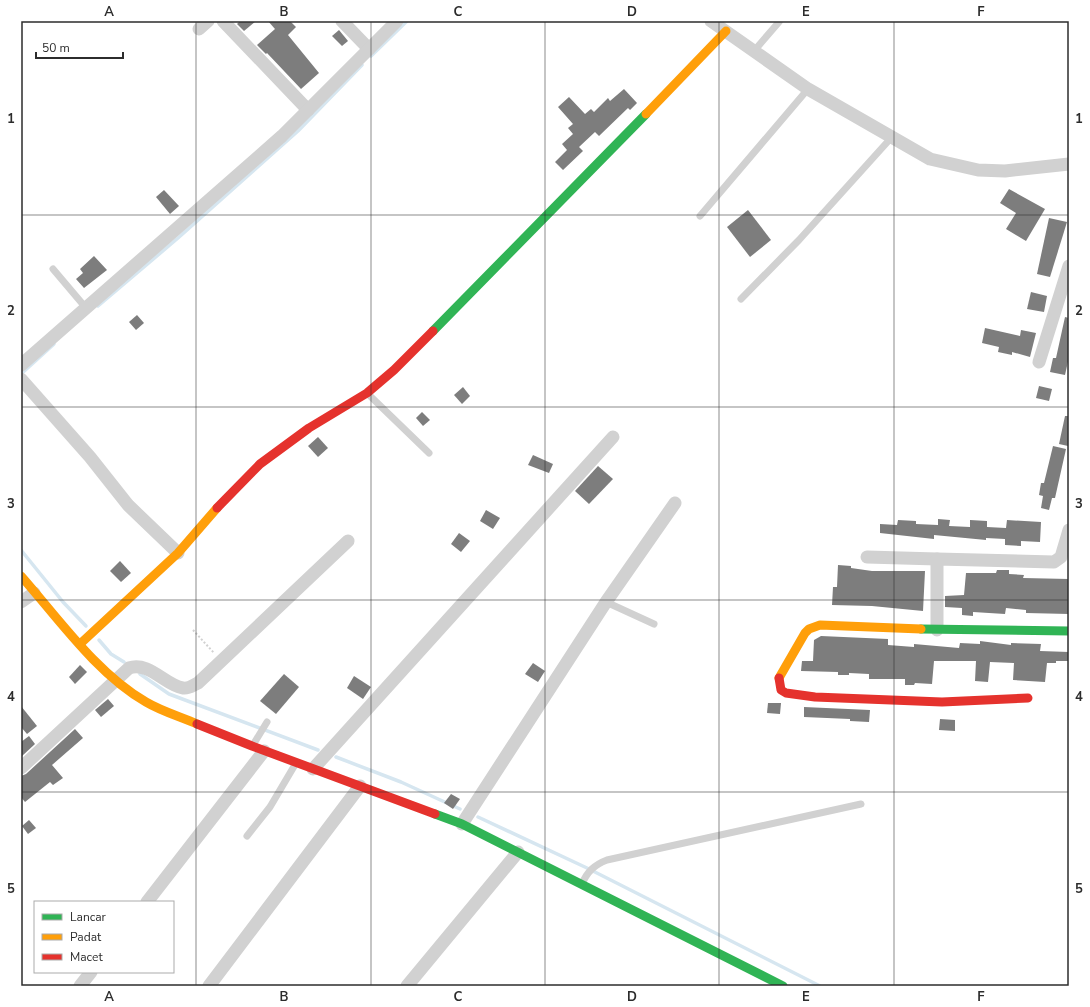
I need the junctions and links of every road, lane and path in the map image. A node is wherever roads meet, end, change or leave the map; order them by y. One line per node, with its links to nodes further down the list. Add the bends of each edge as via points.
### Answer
1 (223, 21): 10 (street)
2 (342, 21): 7 (street)
3 (397, 21): 7 (street)
4 (711, 21): 6 (street)
5 (779, 22): 8 (lane)
6 (726, 31): 8 (street); 21 (street, via 424,341)
7 (369, 49): 10 (street)
8 (754, 51): 9 (street)
9 (808, 89): 11 (street); 13 (lane)
10 (308, 110): 17 (street, via 282,136)
11 (891, 138): 12 (street, via 934,161 978,170 1005,171); 16 (lane, via 799,240)
12 (1069, 164)
13 (700, 216)
14 (1069, 266): 18 (street)
15 (53, 269): 17 (lane)
16 (741, 299)
17 (86, 308): 19 (street)
18 (1039, 362)
19 (21, 365)
20 (21, 379): 27 (street, via 90,457 128,505)
21 (367, 393): 23 (lane); 27 (street, via 309,428 260,464)
22 (612, 437): 46 (street, via 449,621)
23 (429, 453)
24 (675, 503): 33 (street)
25 (1069, 530): 29 (street, via 1061,557 1054,562)
26 (348, 541): 39 (street)
27 (178, 553): 38 (street)
28 (867, 557): 29 (street)
29 (937, 559): 36 (street)
30 (21, 576): 31 (street)
31 (34, 593): 32 (street); 38 (street)
32 (21, 602)
33 (606, 602): 34 (lane); 49 (street)
34 (654, 624)
35 (193, 630): 39 (path)
36 (937, 630): 37 (street); 41 (street, via 814,626 805,633 783,669 778,685 786,693 815,697 942,702)
37 (1069, 631)
38 (80, 644): 40 (street)
39 (222, 661): 40 (street, via 190,687 182,688 139,667 129,668)
40 (117, 681): 43 (street, via 134,695 159,709); 45 (street)
41 (1028, 698)
42 (265, 725): 43 (lane, via 258,737)
43 (258, 749): 44 (street); 53 (street)
44 (296, 763): 46 (street); 50 (lane, via 270,807)
45 (21, 768)
46 (313, 769): 47 (street)
47 (360, 786): 49 (street); 56 (street)
48 (861, 804): 52 (lane, via 607,860 589,871)
49 (467, 815): 51 (street)
50 (246, 836)
51 (518, 852): 52 (street); 57 (street)
52 (582, 884): 58 (street)
53 (148, 901)
54 (90, 973): 55 (street)
55 (80, 986)
56 (209, 986)
57 (407, 986)
58 (783, 986)

